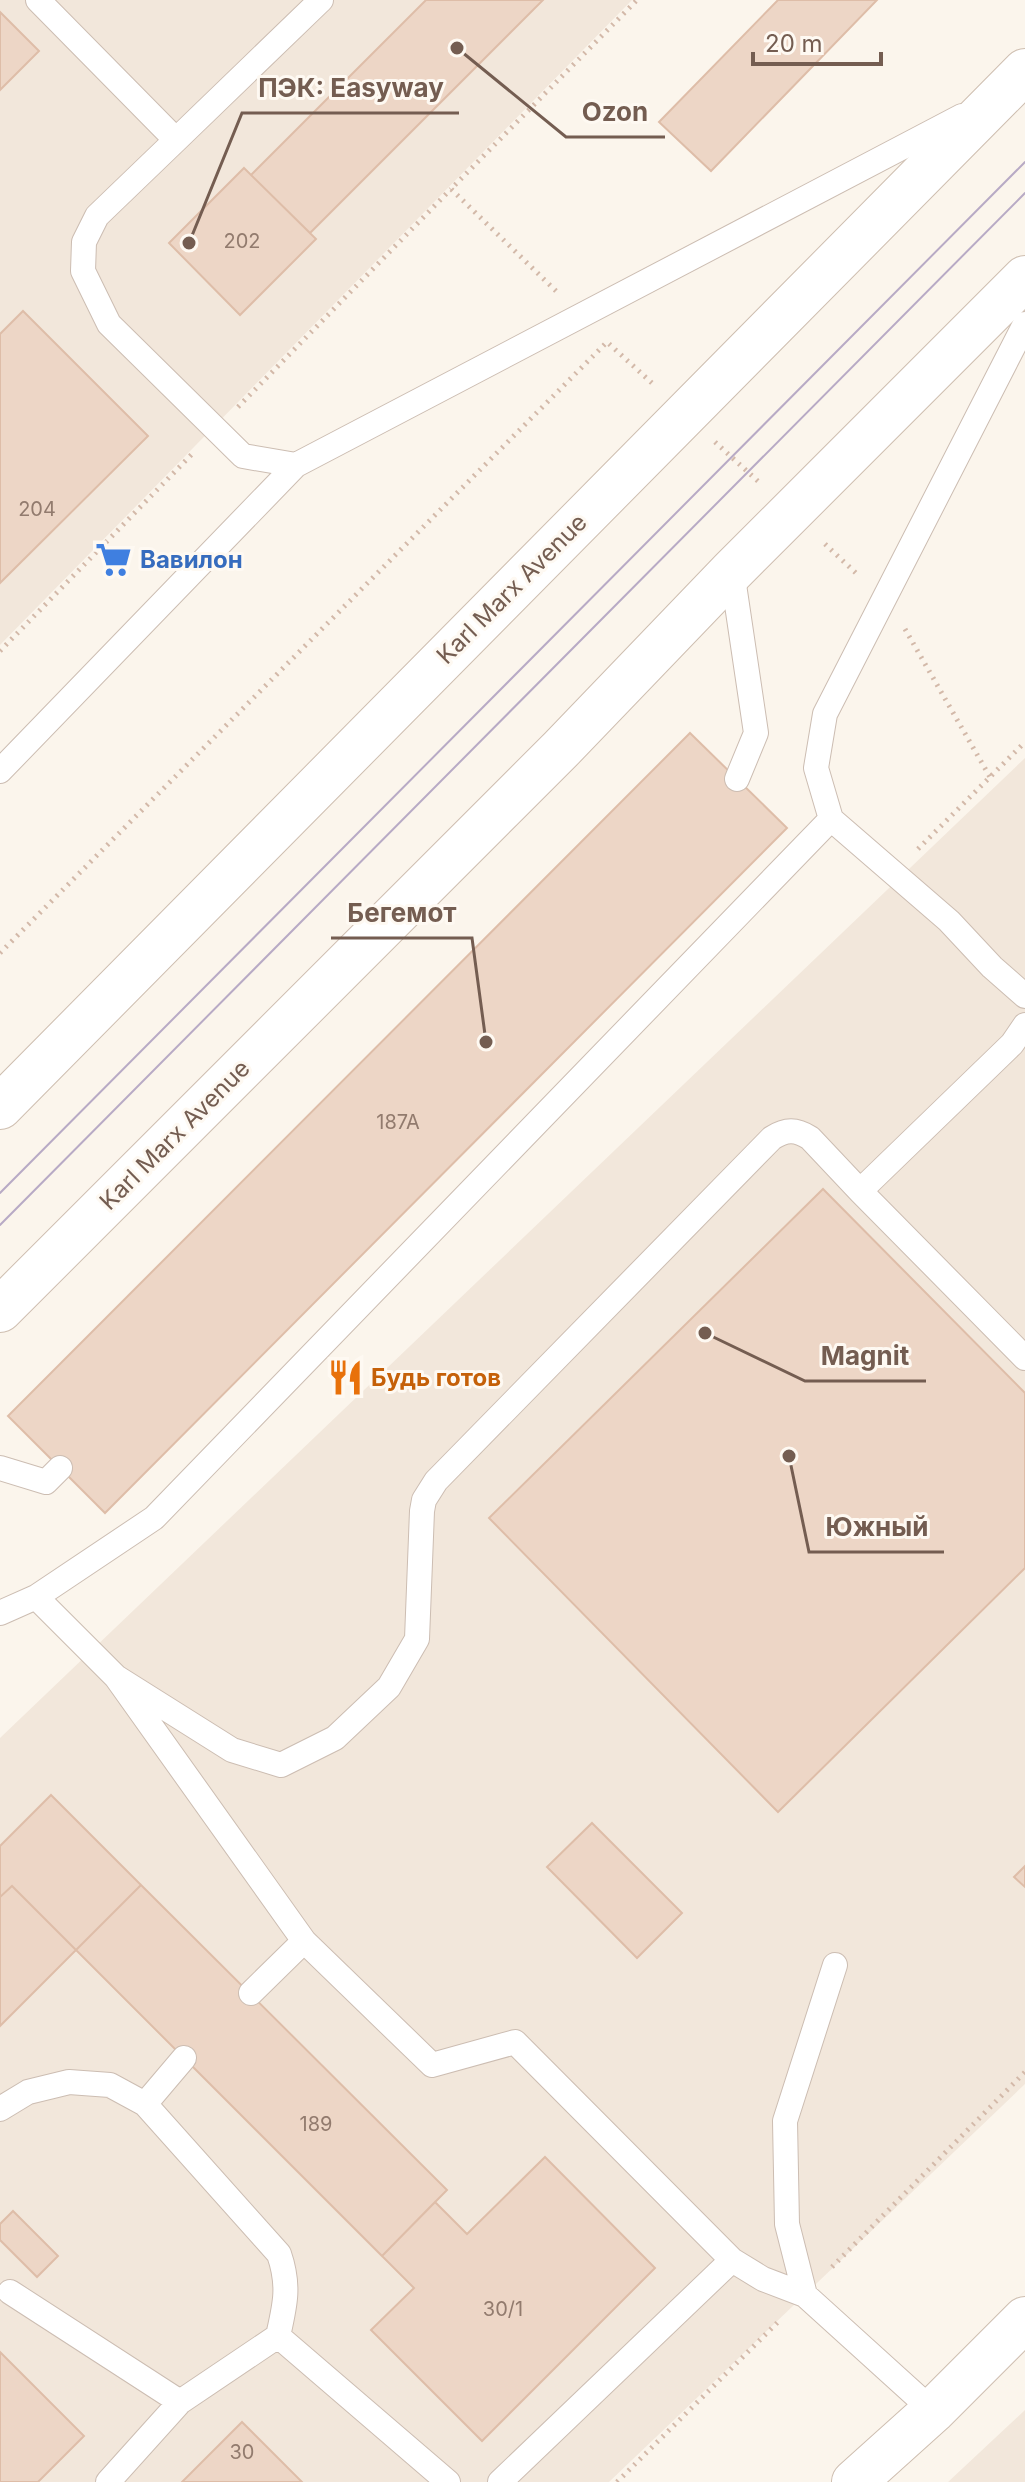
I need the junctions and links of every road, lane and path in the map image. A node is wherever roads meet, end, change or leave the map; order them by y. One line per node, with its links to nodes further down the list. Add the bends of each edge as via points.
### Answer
1 (38, 0): 5 (lane)
2 (321, 0): 5 (lane)
3 (637, 0): 7 (path, via 451,189)
4 (1012, 84): 7 (lane); 26 (main road, Karl Marx Avenue)
5 (176, 140): 12 (lane, via 97,216 84,242 83,271 109,324 243,456)
6 (1025, 278): 15 (main road, Karl Marx Avenue)
7 (581, 316): 9 (path); 12 (lane)
8 (1025, 324): 16 (lane)
9 (607, 342): 10 (path); 23 (path)
10 (653, 384)
11 (715, 442): 13 (path)
12 (296, 465): 18 (lane)
13 (763, 486)
14 (825, 544): 16 (path)
15 (732, 571): 20 (lane, via 756,733); 28 (main road, Karl Marx Avenue)
16 (883, 602): 19 (path, via 903,625); 21 (lane, via 825,714 816,768)
17 (1025, 742): 19 (path)
18 (0, 771)
19 (990, 777): 22 (path)
20 (737, 779)
21 (831, 819): 22 (lane); 32 (lane, via 154,1518)
22 (894, 873): 24 (lane)
23 (0, 953)
24 (1025, 996)
25 (1025, 1025): 27 (lane, via 1012,1044)
26 (0, 1107)
27 (860, 1191): 29 (lane); 34 (lane, via 801,1132 772,1138 436,1481 422,1511 417,1639 389,1687 335,1738 281,1765 232,1750)
28 (0, 1310)
29 (1025, 1358)
30 (0, 1468): 31 (lane, via 46,1482)
31 (60, 1468)
32 (36, 1597): 33 (lane); 34 (lane)
33 (0, 1613)
34 (116, 1677): 35 (lane)
35 (304, 1941): 37 (lane); 41 (lane, via 432,2065 515,2042)
36 (835, 1965): 43 (lane, via 785,2121 787,2224)
37 (251, 1993)
38 (184, 2058): 39 (lane)
39 (145, 2104): 40 (lane, via 110,2085 69,2082 28,2092); 45 (lane, via 279,2254 287,2276)
40 (0, 2109)
41 (732, 2260): 43 (lane); 50 (lane)
42 (10, 2292): 46 (lane)
43 (805, 2295): 47 (lane)
44 (1025, 2319): 47 (main road)
45 (278, 2336): 46 (lane); 49 (lane)
46 (180, 2402): 48 (lane)
47 (933, 2411): 51 (main road)
48 (108, 2482)
49 (448, 2482)
50 (500, 2482)
51 (854, 2482)

